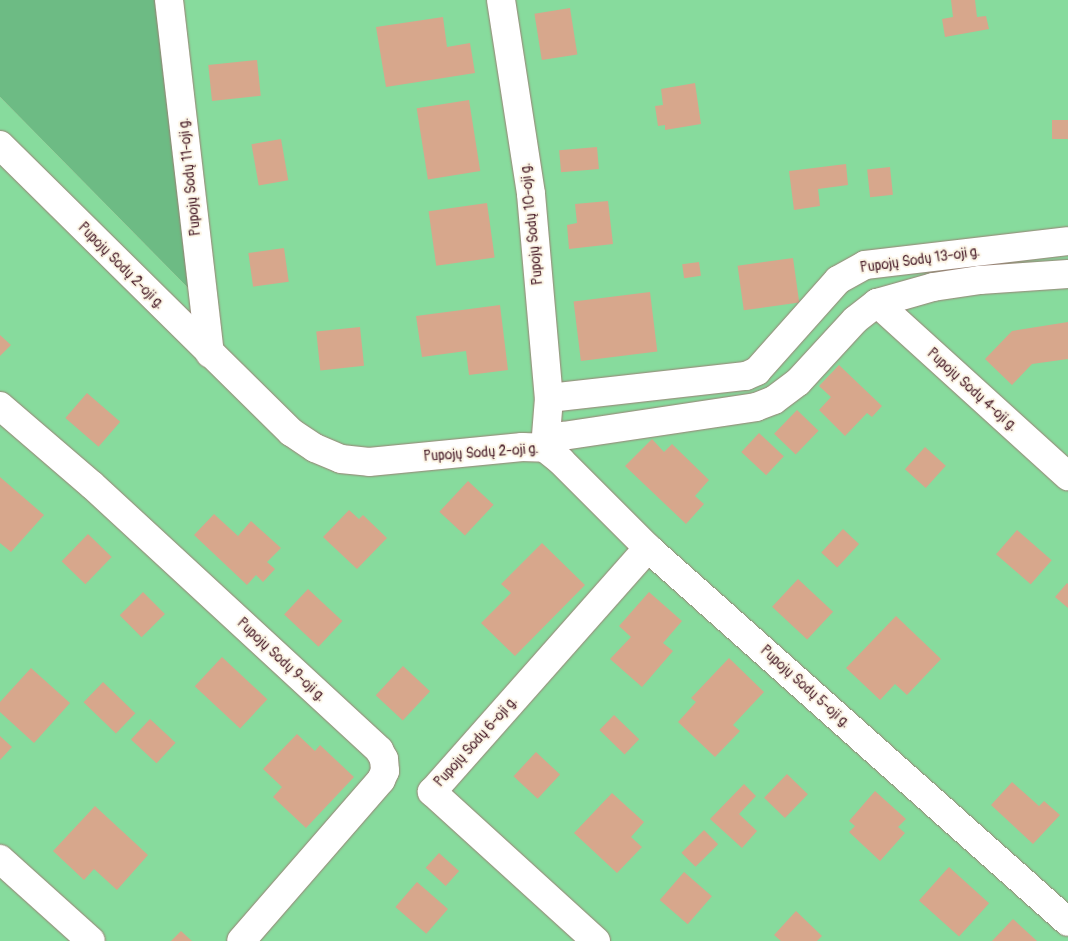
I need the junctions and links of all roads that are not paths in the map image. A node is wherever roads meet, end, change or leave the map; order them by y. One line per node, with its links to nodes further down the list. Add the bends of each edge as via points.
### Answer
1 (169, 0): 7 (street, Pupojų Sodų 11-oji g.)
2 (501, 0): 8 (street, Pupojų Sodų 10-oji g., via 531,194)
3 (0, 145): 7 (street, Pupojų Sodų 2-oji g.)
4 (1068, 241): 8 (street, Pupojų Sodų 13-oji g., via 865,264 838,280 757,371 746,376)
5 (1068, 274): 6 (street, Pupojų Sodų 2-oji g., via 942,286)
6 (877, 304): 10 (street, Pupojų Sodų 2-oji g., via 856,320 798,382 774,400 756,407 563,436); 11 (street, Pupojų Sodų 4-oji g.)
7 (210, 354): 10 (street, Pupojų Sodų 2-oji g., via 291,432 315,448 341,459 369,462 522,447)
8 (549, 398): 10 (street, Pupojų Sodų 10-oji g.)
9 (0, 406): 16 (street, Pupojų Sodų 9-oji g., via 92,485 365,737 384,760 381,780)
10 (545, 448): 12 (street, Pupojų Sodų 5-oji g., via 562,461)
11 (1068, 476)
12 (648, 548): 14 (street, Pupojų Sodų 5-oji g.); 17 (street, Pupojų Sodų 6-oji g., via 432,792)
13 (0, 860): 15 (street)
14 (1068, 922)
15 (91, 941)
16 (240, 941)
17 (596, 941)

